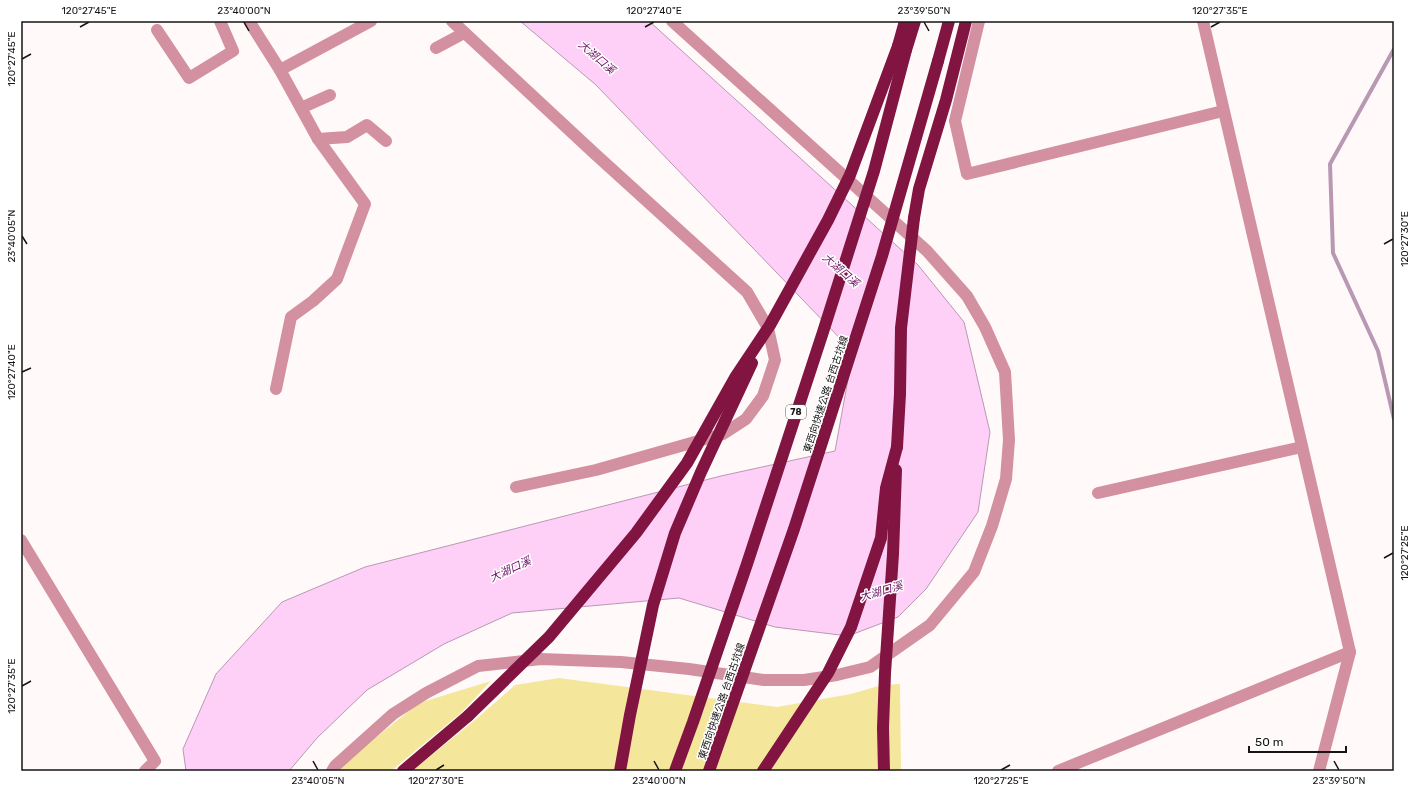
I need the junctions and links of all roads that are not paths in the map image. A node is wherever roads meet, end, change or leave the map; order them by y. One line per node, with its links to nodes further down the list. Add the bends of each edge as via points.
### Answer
1 (220, 21): 12 (street, via 233,51 190,78)
2 (249, 21): 16 (street)
3 (371, 21): 16 (street)
4 (452, 21): 13 (street)
5 (672, 21): 31 (street, via 927,251 967,296 985,327 1005,372 1009,440 1006,479 992,526 974,572 930,626 870,667 804,680 764,680 621,662 541,659 478,666 393,714)
6 (905, 21): 15 (highway)
7 (915, 21): 15 (highway, 東西向快速公路 台西古坑線 / 78)
8 (949, 21): 35 (highway, 東西向快速公路 台西古坑線, bridge, via 859,328 791,536)
9 (966, 21): 24 (highway, bridge, via 946,100 919,189 914,218 901,328)
10 (979, 21): 19 (street, via 955,121 967,174)
11 (1203, 21): 19 (street)
12 (157, 30)
13 (464, 33): 14 (street); 26 (street, via 747,292 768,328 775,360 763,396 746,419 724,434 596,470)
14 (436, 48)
15 (902, 48): 22 (highway, bridge, via 850,175); 34 (highway, 東西向快速公路 台西古坑線 / 78, bridge, via 874,170 747,564)
16 (280, 70): 18 (street)
17 (330, 95): 18 (street)
18 (301, 108): 20 (street)
19 (1223, 111): 25 (street)
20 (318, 139): 21 (street, via 347,137 367,125); 23 (street, via 364,204 337,279 291,317)
21 (386, 141)
22 (770, 325): 32 (highway, bridge, via 736,376 687,463 636,533 549,637 468,716); 33 (highway, bridge, via 675,533 653,605)
23 (276, 389)
24 (897, 446): 36 (highway, bridge, via 886,488 881,538 851,627 828,674); 37 (highway, bridge, via 884,704)
25 (1302, 447): 27 (street); 29 (street)
26 (516, 487)
27 (1098, 493)
28 (21, 540): 30 (street, via 155,761)
29 (1350, 652): 38 (street); 39 (street)
30 (145, 771)
31 (332, 771)
32 (403, 771)
33 (620, 771)
34 (675, 771)
35 (709, 771)
36 (763, 771)
37 (884, 771)
38 (1058, 771)
39 (1319, 771)

